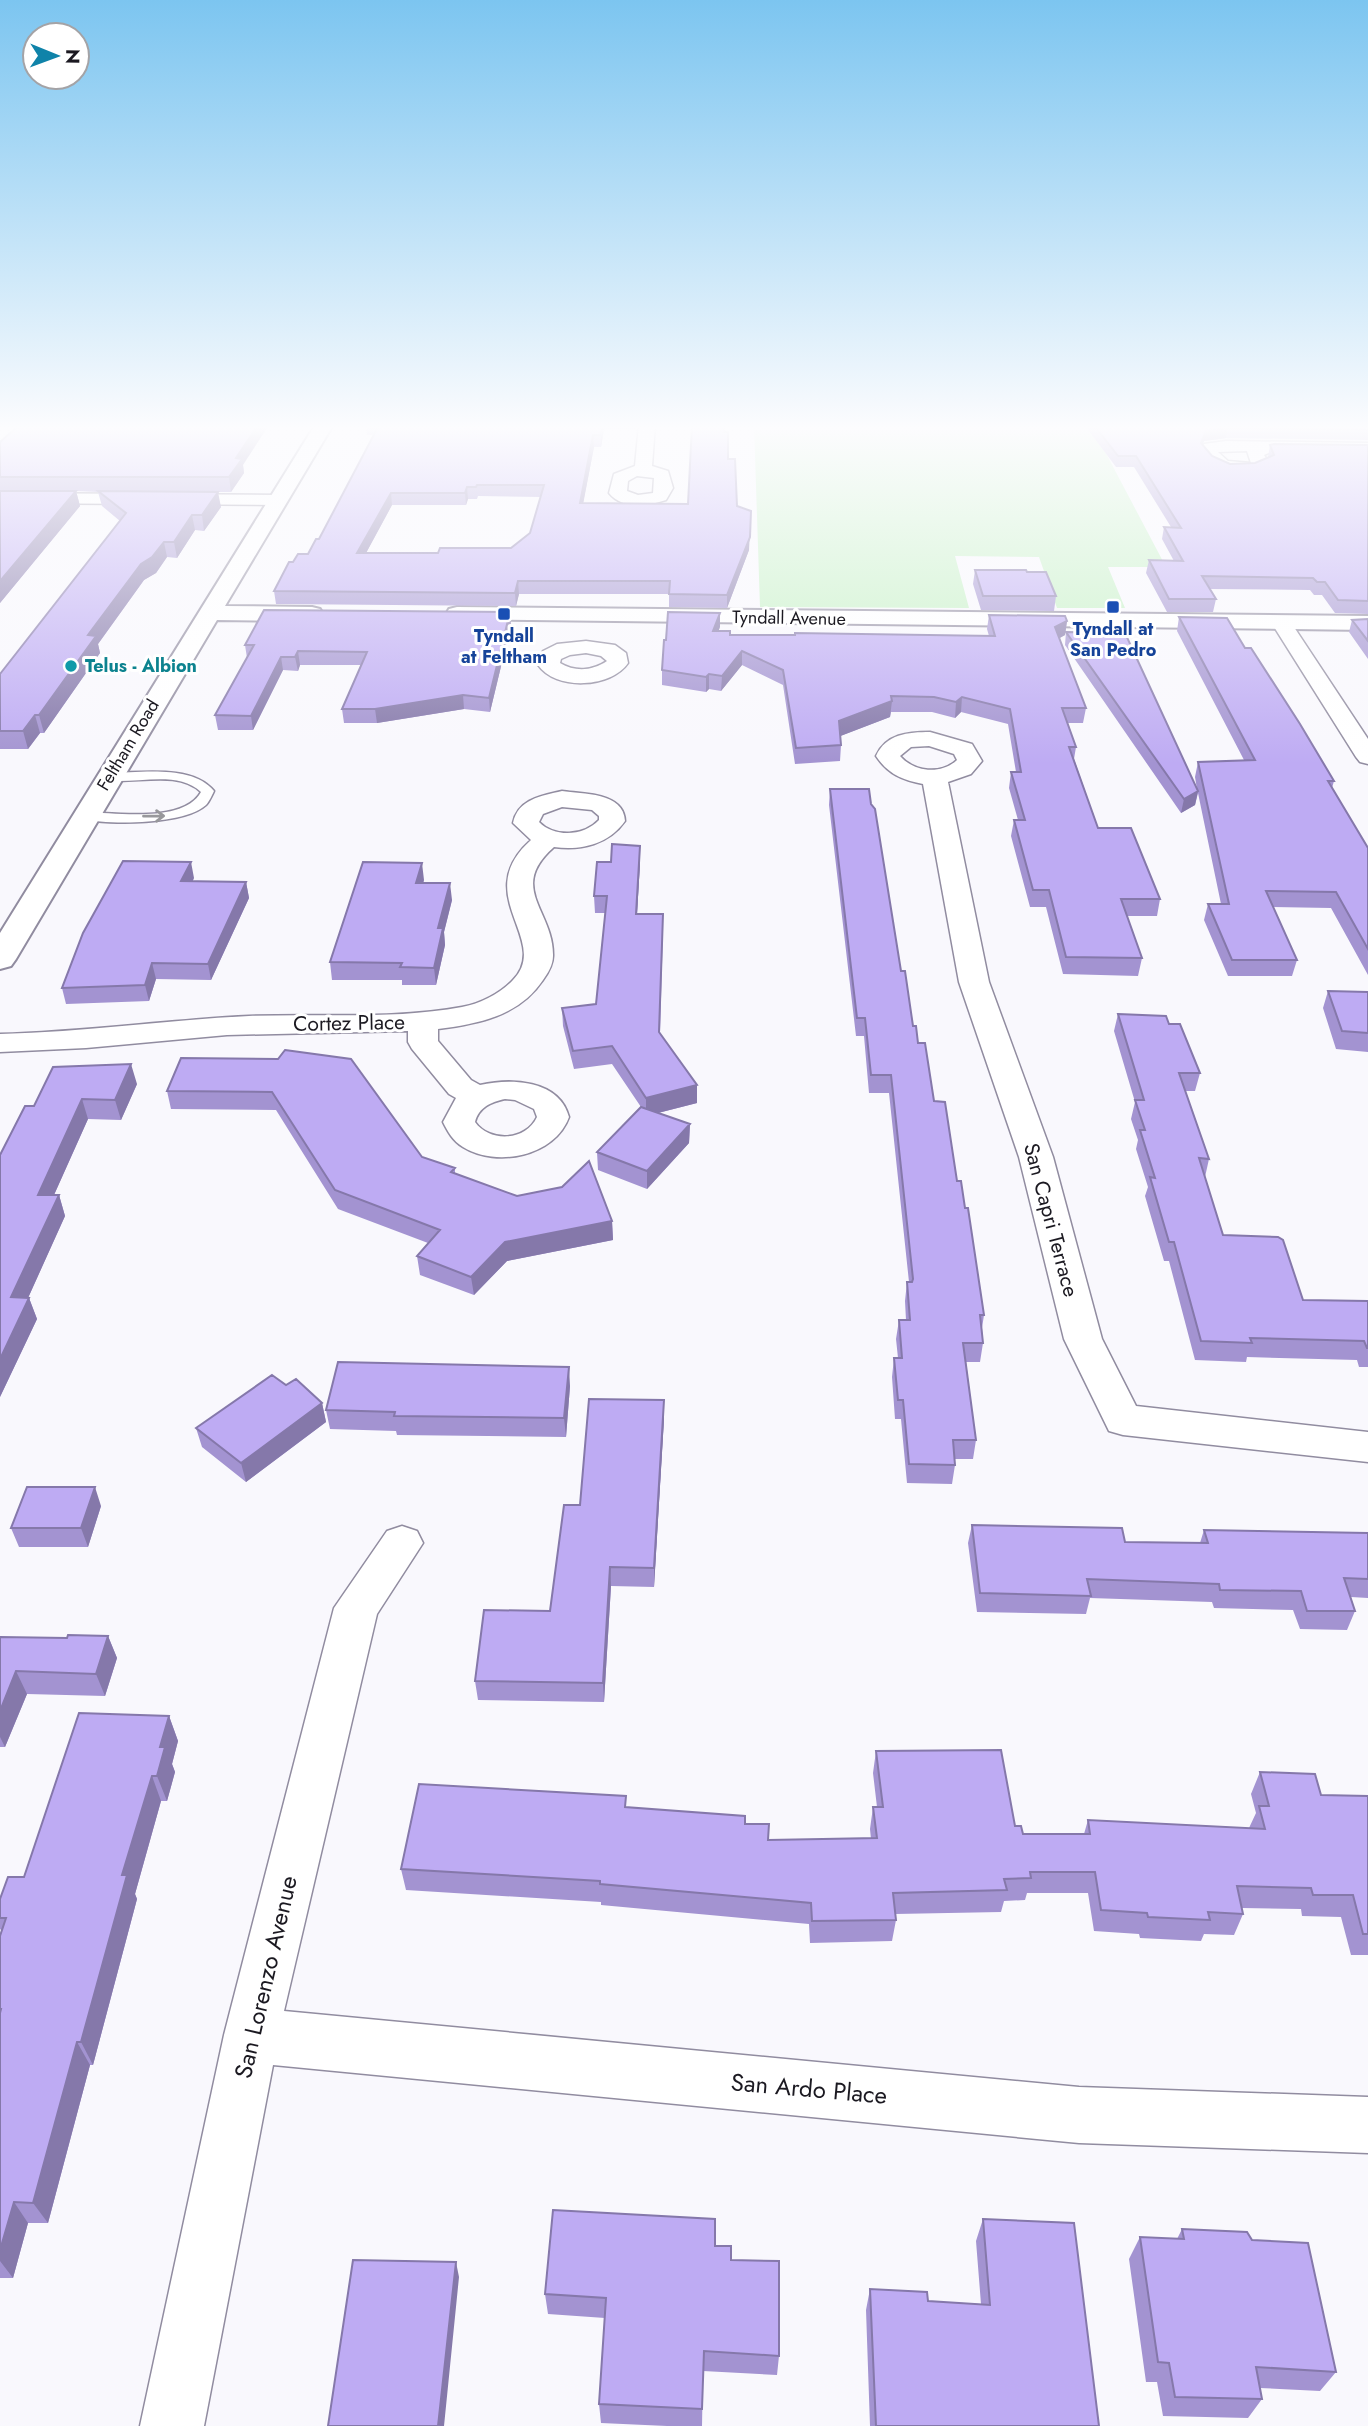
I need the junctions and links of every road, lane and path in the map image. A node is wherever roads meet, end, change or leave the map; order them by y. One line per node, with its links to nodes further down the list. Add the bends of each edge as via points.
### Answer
1 (255, 538): 2 (street, Feltham Road)
2 (210, 613): 3 (street); 11 (street, Feltham Road)
3 (337, 614)
4 (431, 614): 5 (street, Tyndall Avenue)
5 (589, 614): 6 (street, Tyndall Avenue); 8 (street)
6 (1281, 622): 7 (street, Tyndall Avenue); 9 (street)
7 (1368, 623)
8 (586, 647)
9 (1368, 757)
10 (934, 776): 18 (street, San Capri Terrace, via 974,982 1035,1157 1083,1339 1124,1420)
11 (109, 777): 12 (street, Feltham Road); 12 (lane, one-way to 11, via 180,814 201,804 208,791 187,779)
12 (86, 816): 14 (street, Feltham Road)
13 (549, 838): 15 (street, Cortez Place, via 528,858 520,882 527,921 540,944 538,966 526,985 469,1015)
14 (0, 959)
15 (423, 1021): 16 (street, Cortez Place, via 225,1026 85,1041); 17 (street, via 423,1042 460,1087)
16 (0, 1043)
17 (476, 1097)
18 (1368, 1447)
19 (402, 1543): 20 (street, San Lorenzo Avenue, via 356,1608)
20 (251, 2035): 21 (street, San Ardo Place, via 1079,2115); 22 (street, San Lorenzo Avenue)
21 (1368, 2125)
22 (172, 2426)

